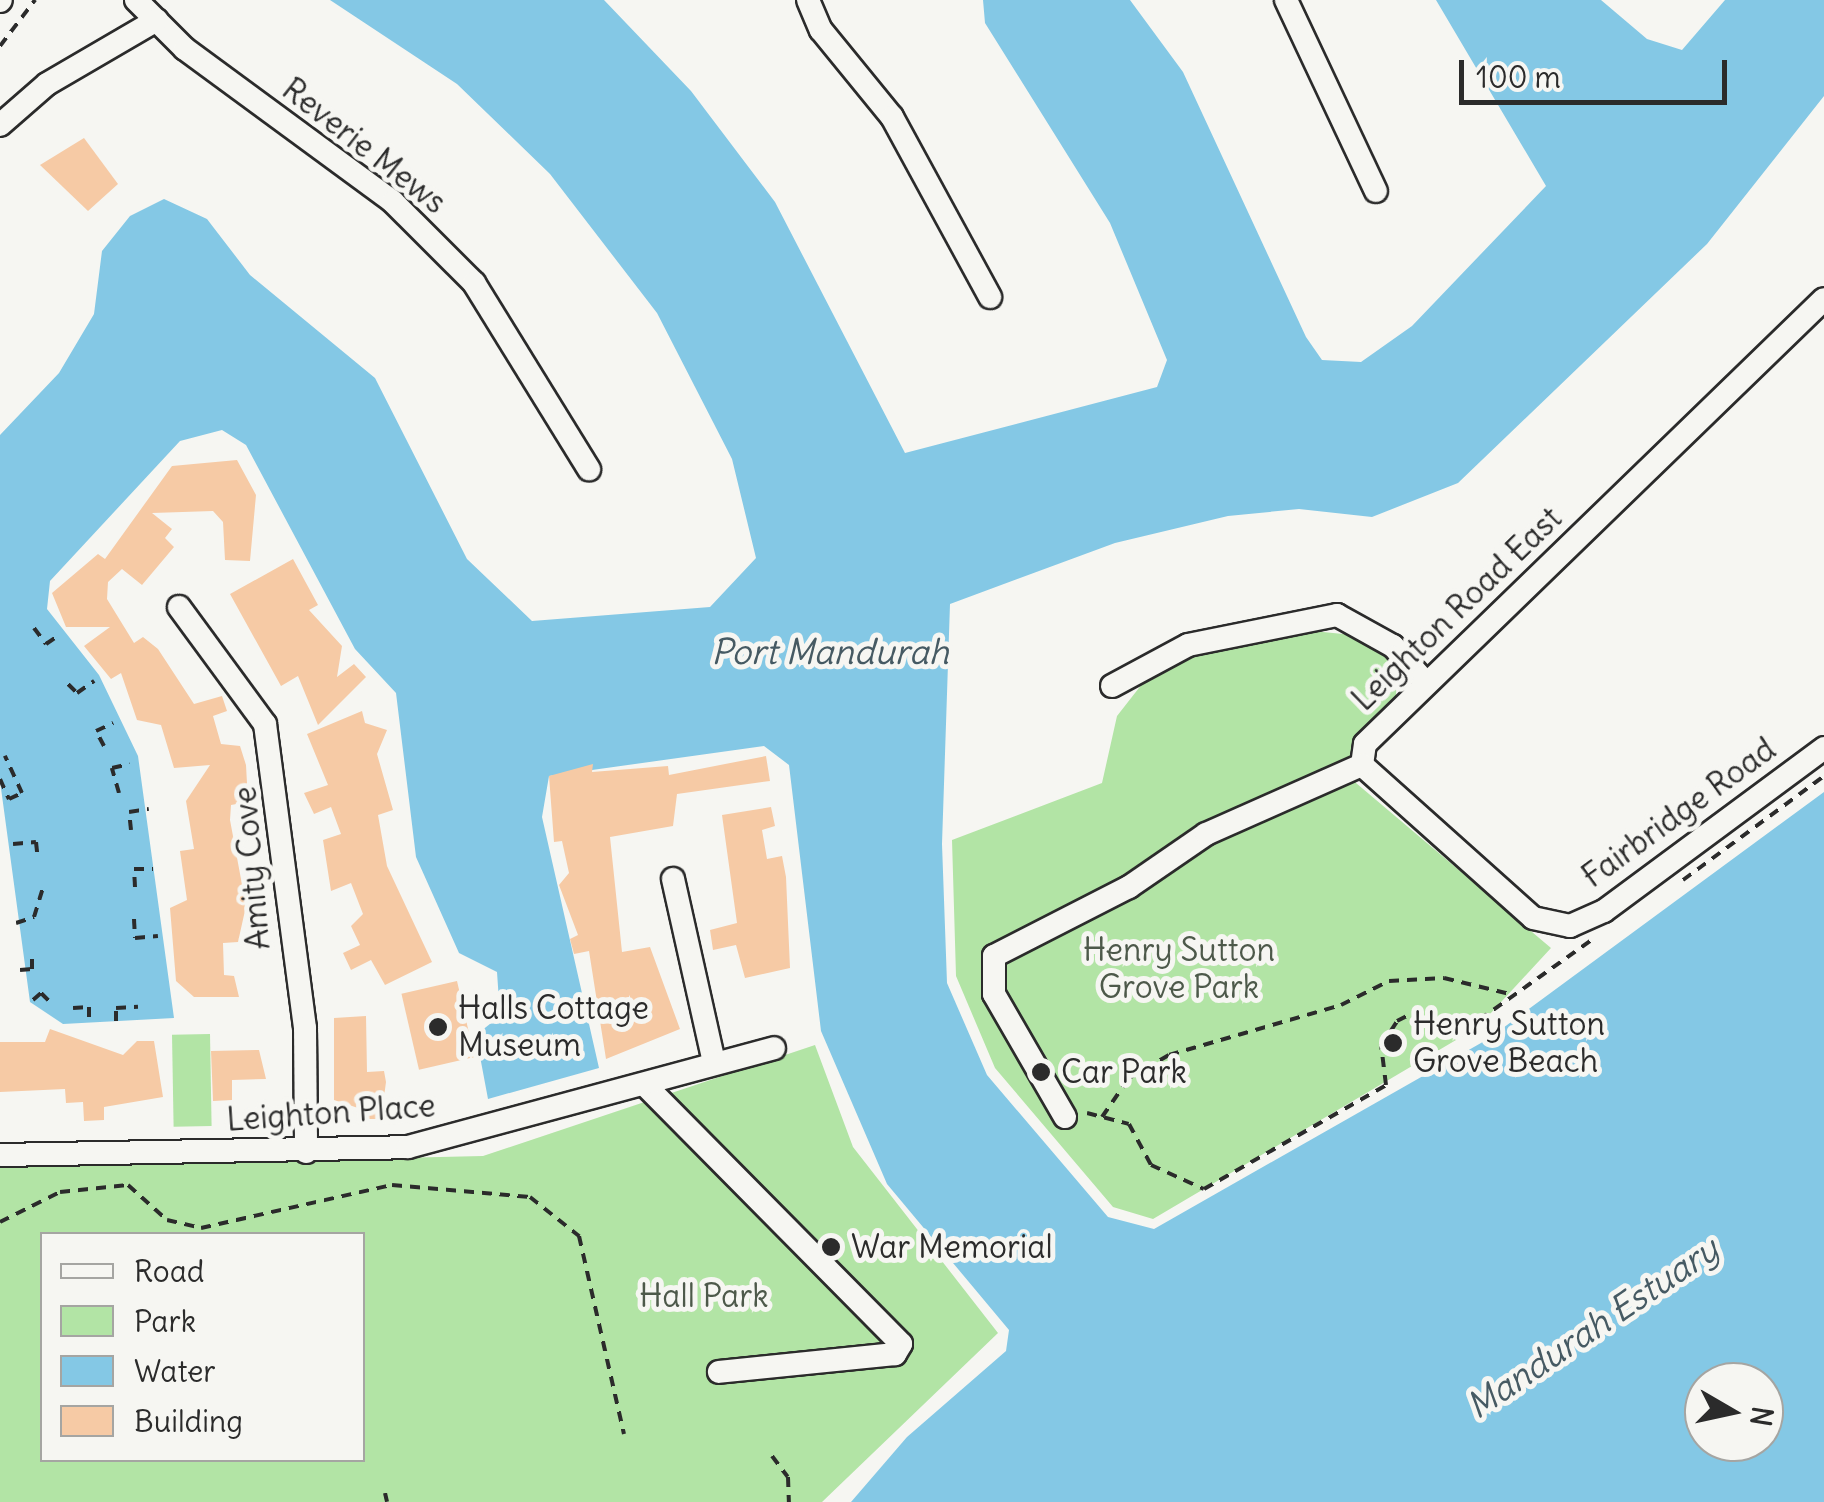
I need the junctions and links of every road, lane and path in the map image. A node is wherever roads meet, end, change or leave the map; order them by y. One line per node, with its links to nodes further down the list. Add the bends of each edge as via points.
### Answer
1 (35, 0): 6 (path)
2 (136, 0): 5 (street, Reverie Mews)
3 (808, 0): 9 (street, via 821,30 892,117)
4 (1286, 0): 8 (street)
5 (157, 20): 7 (street, via 47,84); 11 (street, Reverie Mews, via 393,202 474,283)
6 (0, 46)
7 (0, 125)
8 (1376, 191)
9 (990, 297)
10 (1824, 299): 16 (street, Leighton Road East)
11 (590, 469)
12 (179, 607): 55 (street, Amity Cove, via 265,724 305,1028)
13 (34, 628): 14 (path, via 46,644)
14 (58, 636)
15 (94, 681): 17 (path, via 77,693)
16 (1426, 683): 18 (street, via 1393,646 1337,615 1188,645); 24 (street, Leighton Road East, via 1365,744)
17 (68, 684)
18 (1112, 686)
19 (113, 723): 20 (path, via 96,731)
20 (104, 746)
21 (1824, 748): 24 (street, Fairbridge Road, via 1604,911 1570,926 1533,918)
22 (4, 756): 26 (path, via 22,793 9,799)
23 (130, 764): 27 (path, via 112,768)
24 (1362, 765): 53 (street, Leighton Road East, via 1206,834 1129,887 1008,946 988,979)
25 (1824, 776): 34 (path)
26 (0, 779)
27 (119, 793)
28 (150, 809): 29 (path, via 129,812)
29 (131, 830)
30 (13, 844): 31 (path, via 36,842)
31 (38, 860)
32 (153, 869): 35 (path, via 134,870)
33 (672, 879): 51 (street)
34 (1676, 884)
35 (135, 886)
36 (43, 887): 38 (path, via 34,917)
37 (134, 919): 40 (path, via 135,938)
38 (16, 922)
39 (1606, 931): 43 (path)
40 (158, 936)
41 (32, 956): 42 (path, via 32,969)
42 (20, 970)
43 (1515, 995): 54 (path, via 1444,978 1389,981 1341,1005 1169,1055 1129,1078); 54 (path, via 1458,1027 1413,1013 1397,1021 1382,1046 1386,1085 1204,1189 1152,1165 1129,1124)
44 (34, 1000): 45 (path, via 42,994)
45 (50, 1002)
46 (138, 1007): 49 (path, via 116,1008)
47 (73, 1008): 48 (path, via 89,1007)
48 (89, 1019)
49 (116, 1021)
50 (774, 1048): 51 (street, Leighton Place)
51 (714, 1062): 52 (street, Leighton Place)
52 (645, 1085): 55 (street, Leighton Place, via 408,1147); 58 (street, via 901,1344 895,1354)
53 (1076, 1115): 54 (path)
54 (1102, 1117)
55 (306, 1152): 56 (street, Leighton Place)
56 (0, 1155)
57 (0, 1222): 59 (path, via 60,1192 128,1185 168,1220 201,1228 392,1186 530,1197 579,1236)
58 (719, 1372)
59 (624, 1434)
60 (772, 1456): 63 (path, via 788,1477)
61 (386, 1493): 62 (path)
62 (387, 1502)
63 (789, 1502)

